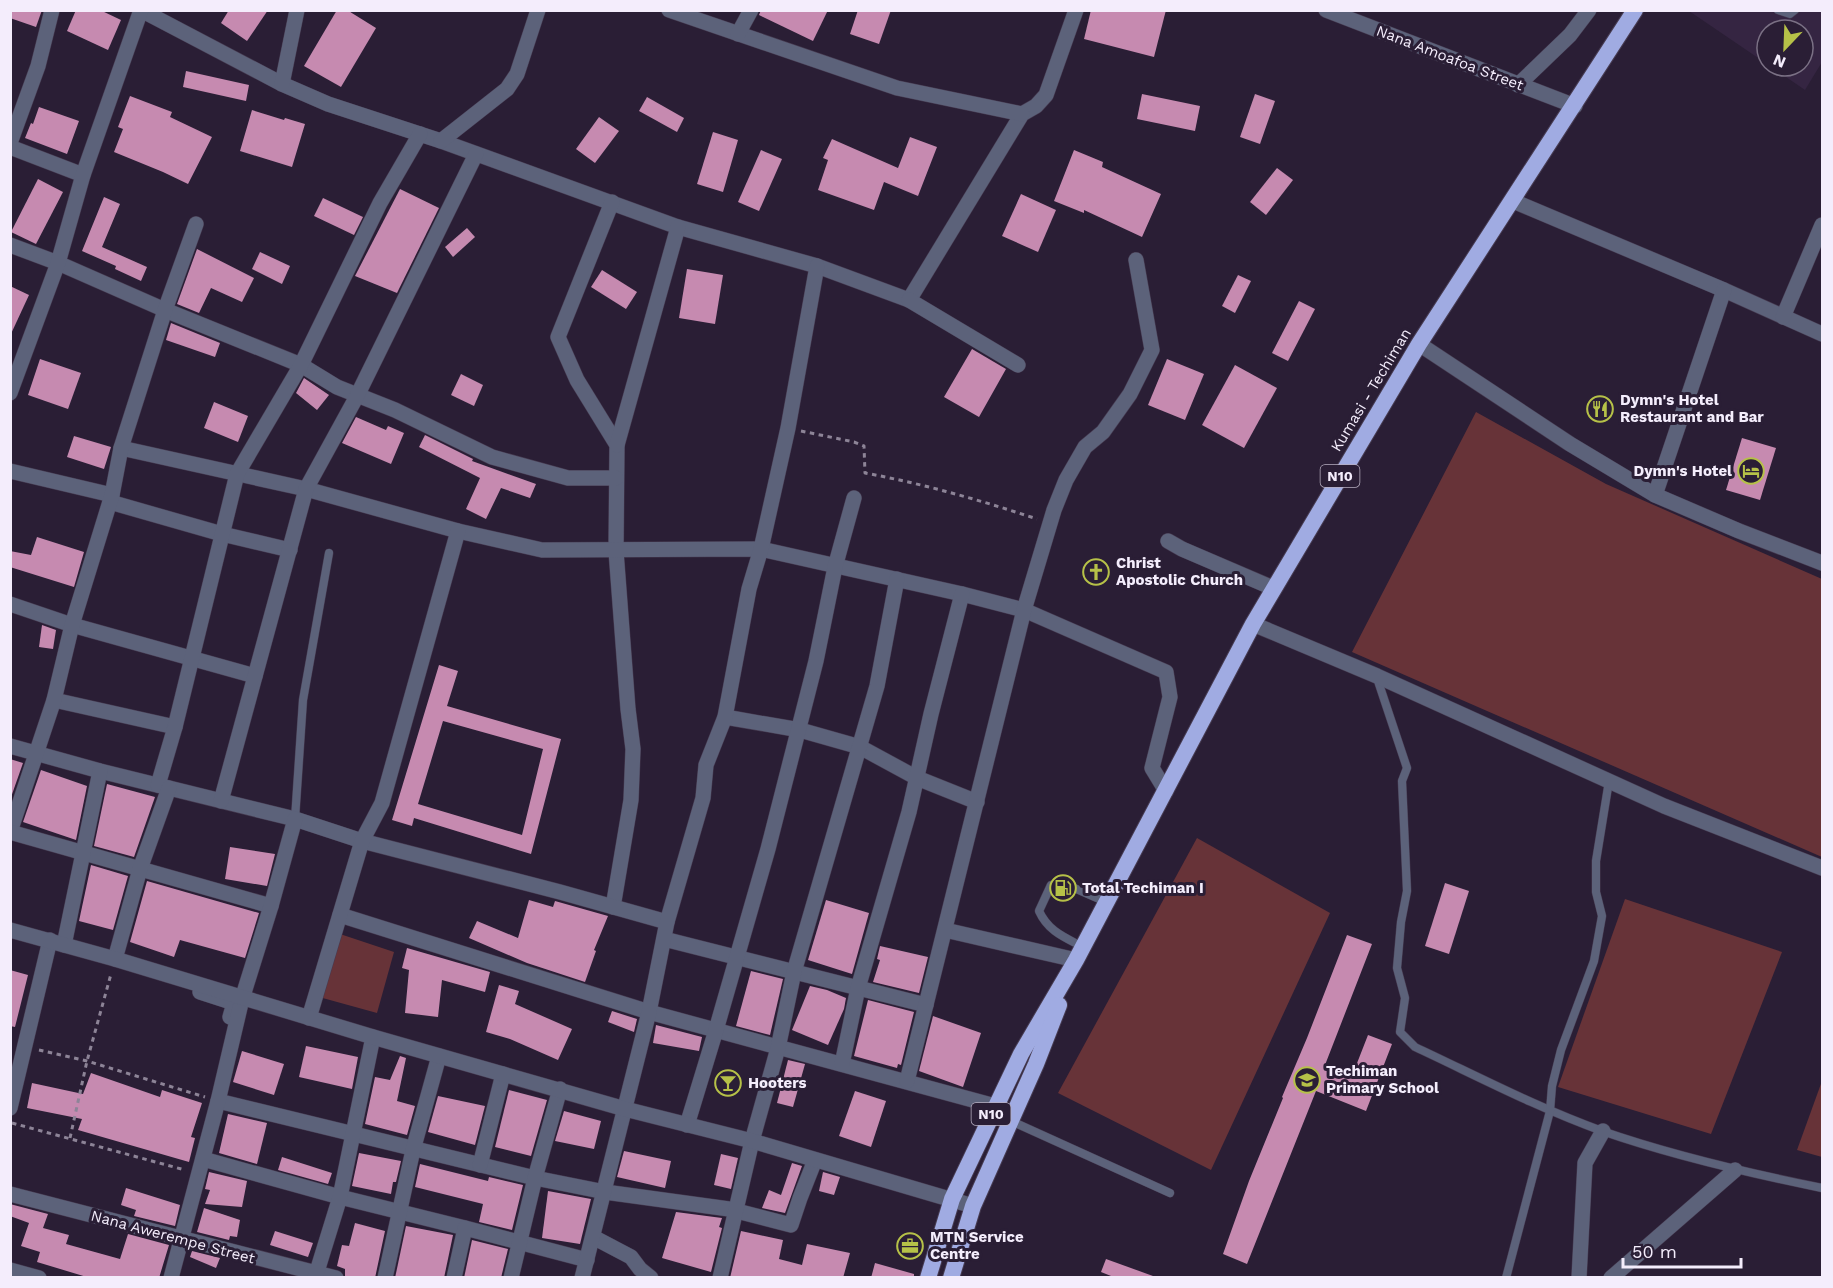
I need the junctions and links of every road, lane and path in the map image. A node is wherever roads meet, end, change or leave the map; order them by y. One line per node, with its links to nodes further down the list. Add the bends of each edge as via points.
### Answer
1 (52, 10): 20 (street, via 38,66)
2 (141, 10): 14 (street); 22 (street)
3 (297, 10): 14 (street)
4 (538, 10): 19 (street, via 517,74 507,89)
5 (669, 10): 13 (street)
6 (751, 10): 13 (street)
7 (1076, 10): 17 (street, via 1046,95)
8 (1326, 10): 15 (street, Nana Amoafoa Street)
9 (1589, 10): 15 (street, via 1570,35)
10 (1635, 10): 16 (highway, Kumasi - Techiman / N10)
11 (1778, 10): 12 (lane, via 1790,14)
12 (1795, 10)
13 (738, 34): 17 (street, via 897,88)
14 (282, 84): 18 (street, via 328,104)
15 (1518, 85): 16 (street, Nana Amoafoa Street)
16 (1575, 106): 23 (highway, Kumasi - Techiman / N10)
17 (1022, 114): 33 (street)
18 (420, 134): 19 (street); 38 (street, via 380,203)
19 (441, 141): 21 (street)
20 (10, 145): 22 (street)
21 (476, 154): 24 (street); 41 (street)
22 (83, 175): 30 (street)
23 (1513, 201): 32 (street); 37 (highway, Kumasi - Techiman / N10)
24 (612, 202): 27 (street); 43 (street, via 558,337 577,380)
25 (196, 224): 34 (street)
26 (1822, 225): 35 (street)
27 (678, 227): 31 (street); 43 (street)
28 (10, 246): 30 (street)
29 (1136, 260): 52 (street, via 1152,350 1130,393 1103,432 1085,447 1066,480)
30 (58, 262): 34 (street); 40 (street)
31 (817, 266): 33 (street); 42 (street)
32 (1724, 290): 35 (street); 49 (street)
33 (909, 300): 39 (street)
34 (165, 310): 38 (street); 44 (street)
35 (1783, 317): 36 (street)
36 (1822, 334)
37 (1419, 344): 49 (street); 63 (highway, Kumasi - Techiman / N10)
38 (301, 365): 41 (street); 46 (street)
39 (1017, 366)
40 (10, 393)
41 (357, 396): 47 (street, via 492,457 568,478); 48 (street)
42 (788, 428): 52 (path, via 864,446 865,473 909,481); 56 (street)
43 (617, 445): 47 (street)
44 (121, 448): 46 (street); 50 (street)
45 (10, 471): 50 (street)
46 (237, 474): 48 (street); 54 (street)
47 (616, 478): 58 (street)
48 (306, 489): 53 (street); 57 (street)
49 (1655, 495): 60 (street)
50 (111, 498): 54 (street); 68 (street)
51 (854, 498): 61 (street)
52 (1050, 523): 66 (street)
53 (458, 531): 58 (street, via 542,550); 88 (street, via 382,803)
54 (222, 534): 57 (street); 69 (street)
55 (1168, 541): 63 (street)
56 (761, 549): 58 (street); 61 (street); 73 (street, via 749,589)
57 (290, 550): 70 (street)
58 (616, 551): 94 (street, via 633,749 632,800)
59 (329, 553): 86 (lane, via 303,700)
60 (1822, 562)
61 (835, 567): 62 (street); 75 (street)
62 (897, 579): 64 (street); 77 (street, via 877,686)
63 (1273, 588): 67 (highway, Kumasi - Techiman / N10)
64 (962, 594): 66 (street); 80 (street)
65 (10, 604): 68 (street)
66 (1024, 610): 83 (street, via 1166,672 1170,697 1152,768); 85 (street)
67 (1253, 624): 71 (street); 83 (highway, Kumasi - Techiman / N10)
68 (72, 625): 69 (street); 72 (street)
69 (191, 659): 70 (street); 74 (street)
70 (255, 676): 84 (street)
71 (1377, 676): 81 (street); 125 (lane, via 1407,768 1402,781 1407,891 1397,968 1405,998 1400,1032 1415,1047)
72 (54, 700): 74 (street); 78 (street)
73 (725, 717): 75 (street); 96 (street, via 706,765 703,798)
74 (175, 726): 82 (street)
75 (799, 731): 77 (street); 102 (street)
76 (10, 746): 78 (street)
77 (860, 747): 80 (street); 104 (street)
78 (37, 753): 79 (street); 87 (street)
79 (100, 771): 82 (street); 89 (street)
80 (917, 778): 85 (street); 106 (street)
81 (1609, 781): 90 (street); 125 (lane, via 1596,861 1596,892 1602,916 1594,961 1561,1050)
82 (164, 787): 84 (street); 91 (street)
83 (1166, 791): 92 (highway, Kumasi - Techiman / N10)
84 (221, 801): 86 (street)
85 (977, 802): 98 (street)
86 (295, 819): 88 (street); 93 (street)
87 (10, 832): 89 (street)
88 (362, 841): 94 (street); 95 (street)
89 (83, 853): 91 (street); 100 (street)
90 (1822, 868)
91 (140, 869): 93 (street); 103 (street)
92 (1106, 902): 101 (highway, Kumasi - Techiman / N10); 101 (lane, via 1065,884 1051,885 1039,911 1047,926)
93 (271, 906): 107 (street)
94 (613, 907): 96 (street)
95 (340, 915): 109 (street); 110 (street)
96 (668, 922): 99 (street)
97 (10, 930): 100 (street)
98 (945, 930): 101 (street); 108 (street)
99 (664, 939): 102 (street); 109 (street)
100 (57, 943): 103 (street); 113 (street)
101 (1079, 953): 122 (highway, N10, via 1020,1054); 126 (highway, N10)
102 (737, 958): 104 (street); 111 (street)
103 (115, 959): 107 (street); 116 (path)
104 (794, 972): 106 (street); 114 (street)
105 (138, 974): 121 (street, via 234,1003)
106 (858, 988): 108 (street); 117 (street)
107 (242, 999): 110 (street); 121 (street)
108 (926, 1005): 119 (street)
109 (649, 1011): 111 (street); 124 (street)
110 (309, 1018): 112 (street)
111 (716, 1030): 114 (street); 128 (street)
112 (373, 1037): 115 (street); 130 (street)
113 (25, 1047): 116 (path); 123 (street)
114 (778, 1048): 117 (street); 132 (street)
115 (439, 1056): 118 (street); 133 (street)
116 (87, 1061): 121 (path); 131 (path)
117 (842, 1064): 119 (street)
118 (503, 1074): 120 (street); 135 (street)
119 (907, 1081): 122 (street)
120 (560, 1089): 124 (street); 138 (street)
121 (215, 1100): 130 (street); 136 (street)
122 (995, 1106): 144 (highway, N10)
123 (10, 1108)
124 (625, 1109): 128 (street); 140 (street)
125 (1550, 1111): 129 (lane); 166 (lane)
126 (1011, 1121): 141 (lane); 145 (highway, N10)
127 (10, 1122): 131 (path)
128 (687, 1125): 132 (street)
129 (1603, 1131): 137 (lane); 167 (street, via 1585,1163)
130 (353, 1134): 133 (street); 143 (street)
131 (70, 1138): 136 (path)
132 (752, 1141): 134 (street); 147 (street)
133 (413, 1150): 135 (street); 146 (street)
134 (816, 1160): 144 (street); 147 (street, via 791,1225)
135 (480, 1165): 138 (street)
136 (201, 1166): 143 (street); 150 (street)
137 (1735, 1170): 139 (lane); 168 (street)
138 (535, 1178): 140 (street); 151 (street)
139 (1822, 1188)
140 (604, 1192): 147 (street); 149 (street)
141 (1170, 1192)
142 (10, 1194): 150 (street, Nana Awerempe Street)
143 (340, 1197): 146 (street); 154 (street)
144 (952, 1199): 145 (street); 164 (highway, N10)
145 (973, 1206): 165 (highway, N10)
146 (399, 1212): 148 (street); 158 (street)
147 (735, 1212): 163 (street)
148 (465, 1228): 151 (street); 159 (street)
149 (593, 1237): 152 (street); 162 (street, via 631,1257)
150 (181, 1239): 154 (street, Nana Awerempe Street); 156 (street)
151 (518, 1242): 152 (street); 160 (street)
152 (587, 1260): 161 (street)
153 (10, 1270): 155 (street)
154 (315, 1276): 157 (street, Nana Awerempe Street)
155 (39, 1278)
156 (171, 1278)
157 (336, 1278)
158 (385, 1278)
159 (454, 1278)
160 (511, 1278)
161 (582, 1278)
162 (651, 1278)
163 (720, 1278)
164 (928, 1278)
165 (951, 1278)
166 (1506, 1278)
167 (1579, 1278)
168 (1611, 1278)

